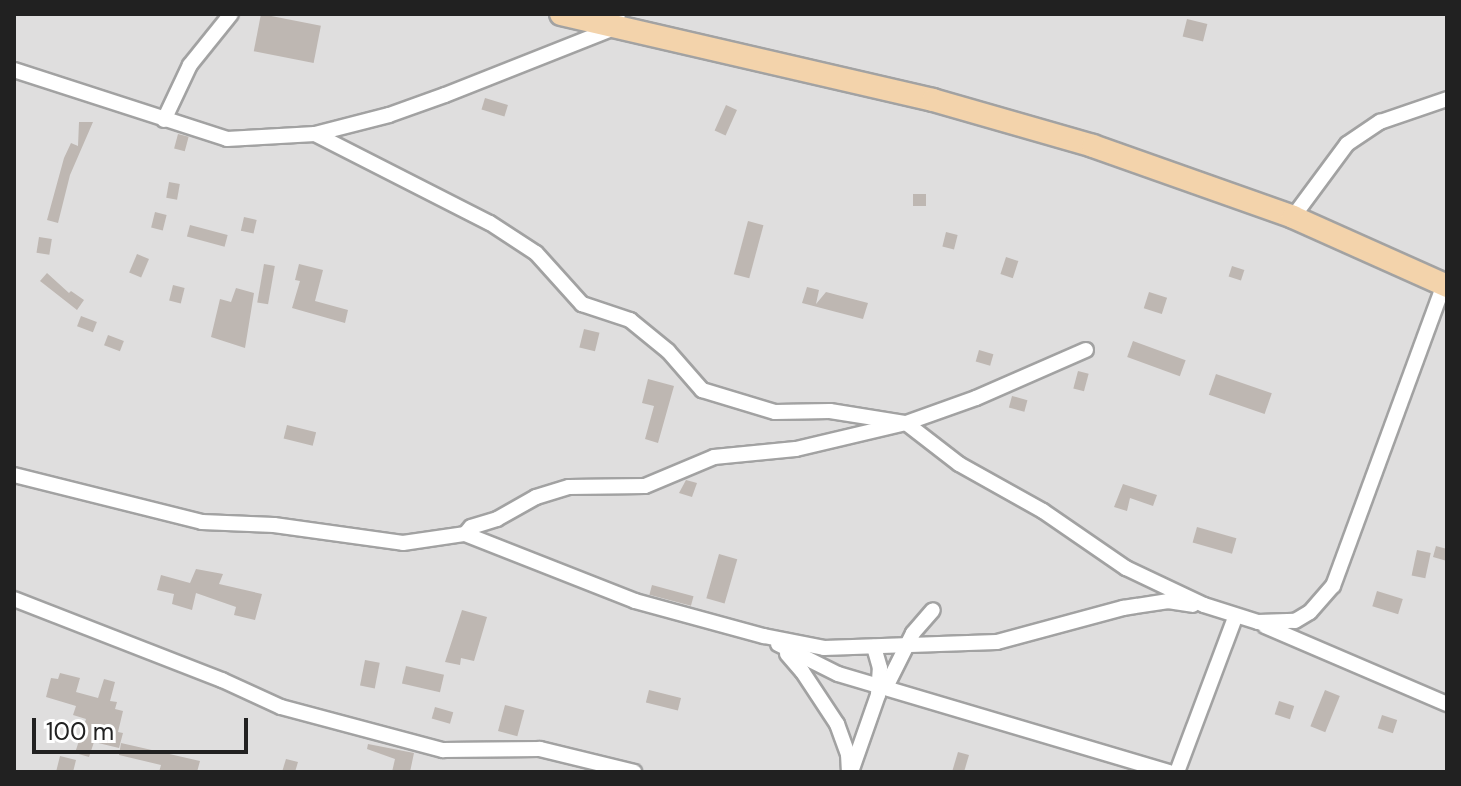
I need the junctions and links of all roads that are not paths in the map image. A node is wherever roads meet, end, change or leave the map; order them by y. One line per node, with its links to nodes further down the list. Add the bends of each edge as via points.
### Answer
1 (231, 14): 6 (street, via 190,65)
2 (561, 14): 3 (main road)
3 (616, 21): 7 (street, via 389,115); 8 (main road, via 962,107 1093,146)
4 (14, 70): 6 (street)
5 (1447, 99): 8 (street, via 1380,122 1347,144)
6 (164, 120): 7 (street, via 227,139)
7 (315, 134): 11 (street, via 490,223 536,253 582,304 630,320 668,351 702,390 775,412 830,411)
8 (1293, 217): 9 (main road)
9 (1446, 285): 18 (street, via 1333,586 1295,621)
10 (1086, 350): 11 (street)
11 (906, 423): 13 (street, via 796,449 714,457 645,486 569,487 536,497); 15 (street, via 959,464 1043,511 1126,568)
12 (14, 475): 13 (street, via 202,522 288,526 403,543)
13 (465, 534): 19 (street, via 635,601)
14 (14, 599): 24 (street, via 281,707 443,750 540,749)
15 (1204, 605): 17 (street); 20 (street, via 1168,601 1098,613 1008,641)
16 (933, 610): 20 (street)
17 (1235, 618): 18 (street); 27 (street)
18 (1258, 622): 23 (street)
19 (764, 636): 21 (street, via 824,648); 22 (street, via 814,664); 25 (street, via 787,654 815,689 844,739)
20 (906, 646): 21 (street); 22 (street)
21 (874, 647): 22 (street)
22 (882, 686): 25 (street); 26 (street)
23 (1447, 704)
24 (634, 772)
25 (850, 772)
26 (1169, 772)
27 (1177, 772)

